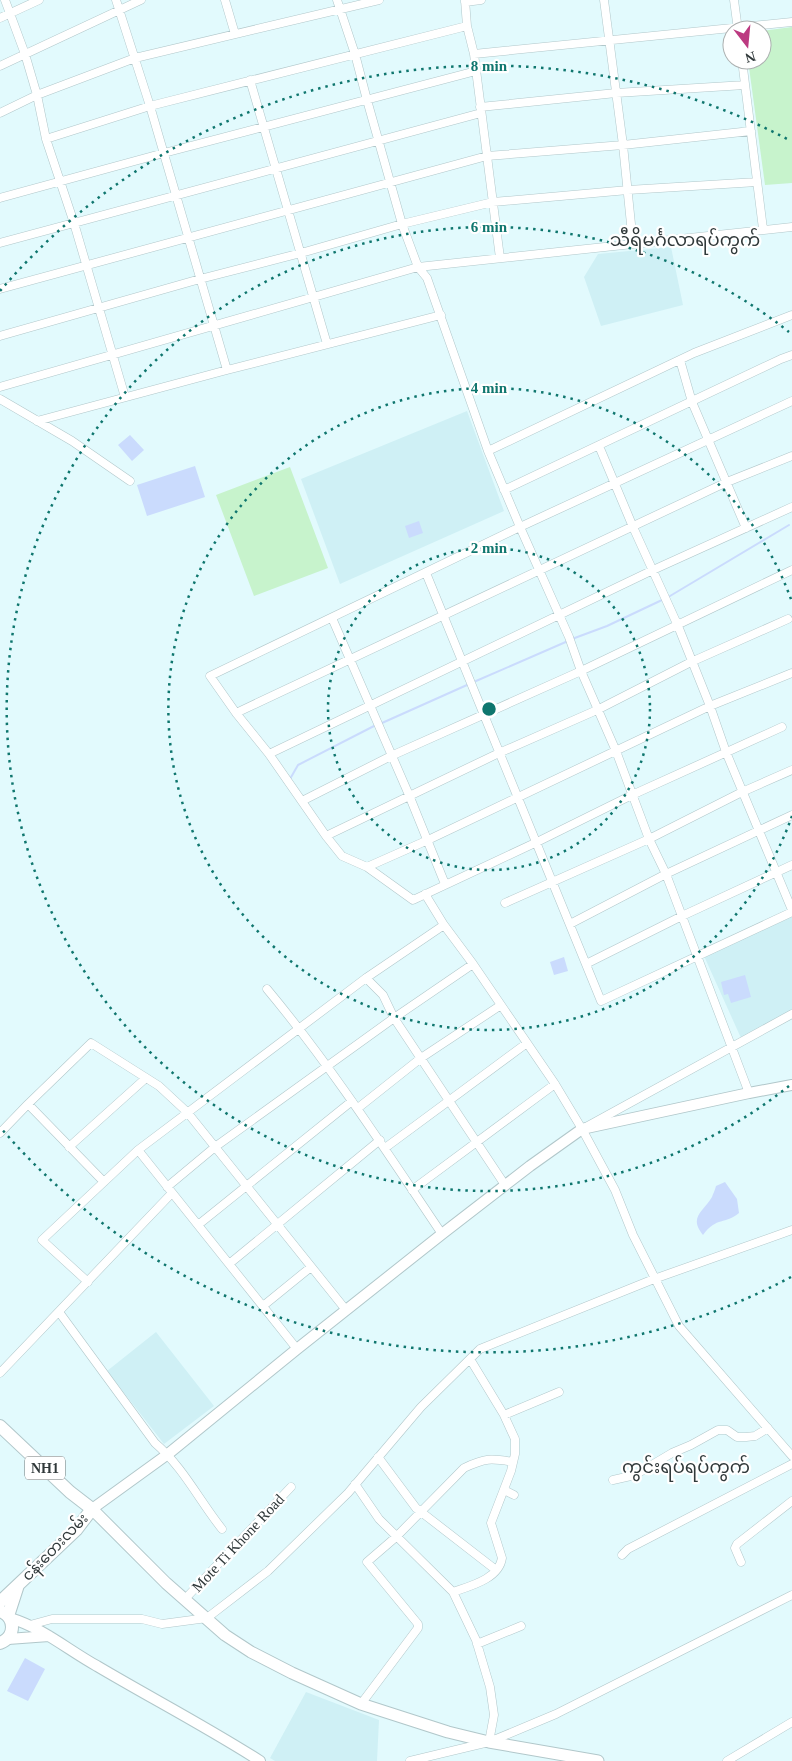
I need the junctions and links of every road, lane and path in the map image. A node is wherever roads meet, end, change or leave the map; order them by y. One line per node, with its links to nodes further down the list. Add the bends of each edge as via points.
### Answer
1 (5, 0): 14 (street)
2 (39, 0): 14 (street)
3 (116, 0): 13 (street)
4 (141, 0): 13 (street)
5 (225, 0): 21 (street)
6 (337, 0): 12 (street)
7 (379, 0): 12 (street)
8 (481, 0): 11 (street)
9 (604, 0): 22 (street)
10 (734, 0): 16 (street)
11 (465, 1): 19 (street)
12 (340, 9): 21 (street); 24 (street)
13 (119, 11): 23 (street); 26 (street)
14 (9, 14): 15 (street); 23 (street)
15 (0, 18)
16 (737, 20)
17 (792, 22): 18 (street)
18 (772, 25)
19 (467, 26): 24 (street); 25 (street)
20 (722, 30): 22 (street)
21 (235, 34): 26 (street)
22 (608, 41): 25 (street); 32 (street)
23 (25, 54): 27 (street); 33 (street)
24 (355, 54): 30 (street); 34 (street)
25 (474, 54): 29 (street)
26 (135, 58): 33 (street); 35 (street)
27 (0, 66)
28 (743, 70): 31 (street)
29 (476, 71): 34 (street); 36 (street)
30 (250, 80): 35 (street); 38 (street)
31 (745, 85): 32 (street); 39 (street)
32 (616, 93): 36 (street); 42 (street)
33 (37, 95): 37 (street); 40 (street)
34 (366, 100): 38 (street); 41 (street)
35 (150, 106): 40 (street); 43 (street)
36 (481, 110): 41 (street); 44 (street)
37 (0, 113)
38 (265, 127): 43 (street); 45 (street)
39 (751, 130): 42 (street); 48 (street)
40 (46, 139): 46 (street)
41 (378, 140): 45 (street); 47 (street)
42 (624, 144): 44 (street); 49 (street)
43 (164, 153): 46 (street); 50 (street)
44 (487, 156): 47 (street); 52 (street)
45 (276, 170): 50 (street); 53 (street)
46 (61, 182): 51 (street); 54 (street)
47 (390, 182): 53 (street); 55 (street)
48 (758, 182): 49 (street); 57 (street)
49 (628, 190): 52 (street); 60 (street)
50 (177, 195): 54 (street); 58 (street)
51 (0, 198)
52 (493, 202): 55 (street); 62 (street)
53 (289, 211): 58 (street); 61 (street)
54 (74, 223): 59 (street); 63 (street)
55 (402, 224): 61 (street); 64 (street)
56 (792, 227): 57 (street)
57 (764, 229): 60 (street)
58 (188, 237): 63 (street); 65 (street)
59 (0, 242)
60 (633, 244): 62 (street)
61 (301, 253): 65 (street); 67 (street)
62 (500, 258): 64 (street)
63 (86, 266): 66 (street); 68 (street)
64 (418, 267): 67 (street); 69 (street, via 427,278)
65 (200, 279): 68 (street); 71 (street)
66 (0, 289)
67 (314, 296): 71 (street); 73 (street)
68 (98, 307): 72 (street); 74 (street)
69 (440, 315): 73 (street); 86 (street)
70 (792, 315): 76 (street)
71 (214, 325): 74 (street); 77 (street)
72 (0, 336)
73 (328, 344): 77 (street)
74 (112, 354): 78 (street); 79 (street)
75 (792, 355): 82 (street)
76 (680, 360): 82 (street); 86 (street)
77 (227, 370): 79 (street)
78 (0, 387)
79 (125, 397): 83 (street)
80 (0, 399): 83 (street)
81 (792, 401): 84 (street)
82 (692, 402): 84 (street); 85 (street)
83 (37, 421): 88 (street, via 72,440)
84 (709, 440): 89 (street); 90 (street)
85 (599, 446): 90 (street); 91 (street)
86 (488, 451): 91 (street)
87 (792, 456): 89 (street)
88 (130, 481)
89 (727, 482): 94 (street); 95 (street)
90 (615, 484): 93 (street); 94 (street)
91 (504, 490): 93 (street)
92 (792, 507): 95 (street)
93 (520, 527): 98 (street); 99 (street)
94 (633, 528): 96 (street); 98 (street)
95 (746, 528): 96 (street)
96 (653, 570): 101 (street); 104 (street)
97 (792, 570): 104 (street)
98 (539, 571): 100 (street); 101 (street)
99 (426, 573): 100 (street); 102 (street)
100 (443, 616): 105 (street); 106 (street)
101 (559, 616): 106 (street); 108 (street)
102 (332, 618): 105 (street); 113 (street, via 210,676)
103 (788, 619): 107 (street)
104 (678, 626): 107 (street); 108 (street)
105 (350, 660): 110 (street); 113 (street)
106 (461, 662): 110 (street); 114 (street)
107 (691, 662): 111 (street); 112 (street)
108 (581, 671): 112 (street); 114 (street)
109 (792, 673): 111 (street)
110 (369, 706): 119 (street); 120 (street)
111 (710, 706): 116 (street); 118 (street)
112 (597, 710): 116 (street); 117 (street)
113 (236, 713): 119 (street)
114 (485, 716): 117 (street); 120 (street)
115 (782, 727): 118 (street)
116 (616, 751): 124 (street); 125 (street)
117 (499, 752): 123 (street); 125 (street)
118 (726, 752): 122 (street); 124 (street)
119 (269, 754): 126 (street)
120 (391, 756): 123 (street); 126 (street)
121 (792, 770): 122 (street)
122 (742, 792): 128 (street); 130 (street)
123 (409, 795): 129 (street); 131 (street)
124 (632, 795): 130 (street); 132 (street)
125 (519, 797): 131 (street); 132 (street)
126 (302, 801): 129 (street)
127 (792, 816): 128 (street)
128 (759, 831): 135 (street); 136 (street)
129 (326, 836): 134 (street, via 342,856)
130 (649, 839): 136 (street); 137 (street)
131 (428, 840): 134 (street); 138 (street)
132 (537, 842): 137 (street); 138 (street)
133 (792, 865): 135 (street)
134 (367, 867): 139 (street, via 413,900)
135 (776, 873): 142 (street); 143 (street)
136 (666, 874): 143 (street); 144 (street)
137 (553, 882): 140 (street); 144 (street)
138 (441, 886): 139 (street); 141 (street)
139 (425, 894): 141 (street)
140 (505, 903)
141 (431, 904): 145 (street)
142 (792, 911): 146 (street)
143 (682, 916): 146 (street); 148 (street)
144 (570, 924): 148 (street)
145 (444, 925): 147 (street); 149 (street)
146 (696, 956): 148 (street, via 602,1001); 156 (street)
147 (473, 964): 151 (street); 153 (street)
148 (586, 964)
149 (366, 978): 153 (street, via 383,995); 154 (street)
150 (268, 989): 154 (street)
151 (502, 1005): 155 (street); 157 (street)
152 (792, 1014): 156 (street)
153 (394, 1018): 157 (street); 158 (street)
154 (299, 1027): 158 (street); 167 (street)
155 (527, 1043): 160 (street); 164 (street)
156 (732, 1047): 162 (street); 168 (street)
157 (421, 1058): 164 (street); 166 (street)
158 (327, 1066): 163 (street); 173 (street)
159 (146, 1078): 165 (street, via 91,1043); 167 (street); 172 (street)
160 (555, 1084): 168 (street); 171 (street)
161 (792, 1085): 162 (main road)
162 (749, 1093): 168 (main road)
163 (352, 1101): 166 (street); 177 (street)
164 (449, 1101): 171 (street); 174 (street)
165 (28, 1104): 169 (street); 172 (street)
166 (358, 1108): 170 (street)
167 (187, 1112): 173 (street); 175 (street)
168 (582, 1129): 178 (main road); 187 (street, via 615,1190)
169 (0, 1133)
170 (380, 1140): 174 (street); 181 (street)
171 (478, 1143): 178 (street); 180 (street)
172 (69, 1147): 176 (street)
173 (215, 1147): 177 (street); 179 (street)
174 (385, 1148): 180 (street)
175 (138, 1150): 176 (street); 179 (street)
176 (104, 1182): 188 (street, via 42,1240)
177 (247, 1185): 181 (street); 182 (street)
178 (505, 1185): 184 (main road)
179 (169, 1190): 182 (street); 188 (street)
180 (412, 1190): 184 (street)
181 (277, 1224): 185 (street); 186 (street)
182 (198, 1225): 185 (street)
183 (792, 1230): 187 (street)
184 (442, 1234): 190 (main road)
185 (229, 1264): 189 (street)
186 (312, 1267): 189 (street); 190 (street)
187 (654, 1279): 193 (street, via 480,1349); 198 (street, via 679,1326)
188 (88, 1282): 191 (street)
189 (263, 1306): 192 (street)
190 (346, 1310): 192 (main road)
191 (59, 1312): 194 (street); 199 (street, via 155,1443)
192 (297, 1348): 199 (main road)
193 (470, 1359): 196 (street); 201 (street, via 421,1407)
194 (0, 1373)
195 (559, 1392): 196 (street)
196 (504, 1415): 202 (street, via 515,1439)
197 (0, 1426): 210 (highway, NH1)
198 (768, 1428): 200 (street); 204 (street, via 746,1438 718,1430 635,1475)
199 (168, 1454): 210 (main road); 212 (street)
200 (792, 1456)
201 (378, 1457): 205 (street); 211 (street)
202 (513, 1462): 207 (street); 211 (street, via 491,1458 464,1468)
203 (792, 1464): 214 (street)
204 (613, 1480)
205 (355, 1484): 213 (street); 223 (street, via 268,1571)
206 (291, 1487): 220 (street, Mote Ti Khone Road)
207 (504, 1490): 208 (street); 216 (street, via 491,1523 502,1558)
208 (514, 1495)
209 (792, 1501): 215 (street, via 736,1544)
210 (92, 1509): 217 (highway, ငန်းတေးလမ်း, via 76,1530); 220 (main road)
211 (420, 1512): 213 (street); 216 (street)
212 (222, 1529)
213 (396, 1537): 218 (street); 229 (street, via 367,1563 418,1628)
214 (622, 1555)
215 (741, 1562)
216 (496, 1570): 218 (street, via 480,1582)
217 (18, 1585): 221 (highway, ငန်းတေးလမ်း); 222 (highway, ငန်းတေးလမ်း)
218 (453, 1592): 228 (street)
219 (792, 1595): 231 (street, via 556,1714)
220 (185, 1599): 223 (main road)
221 (0, 1602)
222 (6, 1615): 224 (main road); 227 (highway, ငန်းတေးလမ်း, via 13,1625 12,1633)
223 (207, 1618): 224 (street, via 162,1624 142,1619 52,1619); 229 (main road, via 252,1652)
224 (30, 1625): 226 (main road)
225 (521, 1626): 228 (street)
226 (50, 1636): 227 (main road); 232 (main road, via 82,1658)
227 (4, 1641)
228 (477, 1644): 231 (street, via 490,1687 494,1715)
229 (361, 1704): 231 (main road)
230 (792, 1722): 235 (street)
231 (489, 1742): 233 (street); 234 (main road)
232 (260, 1761)
233 (410, 1761)
234 (598, 1761)
235 (727, 1761)

